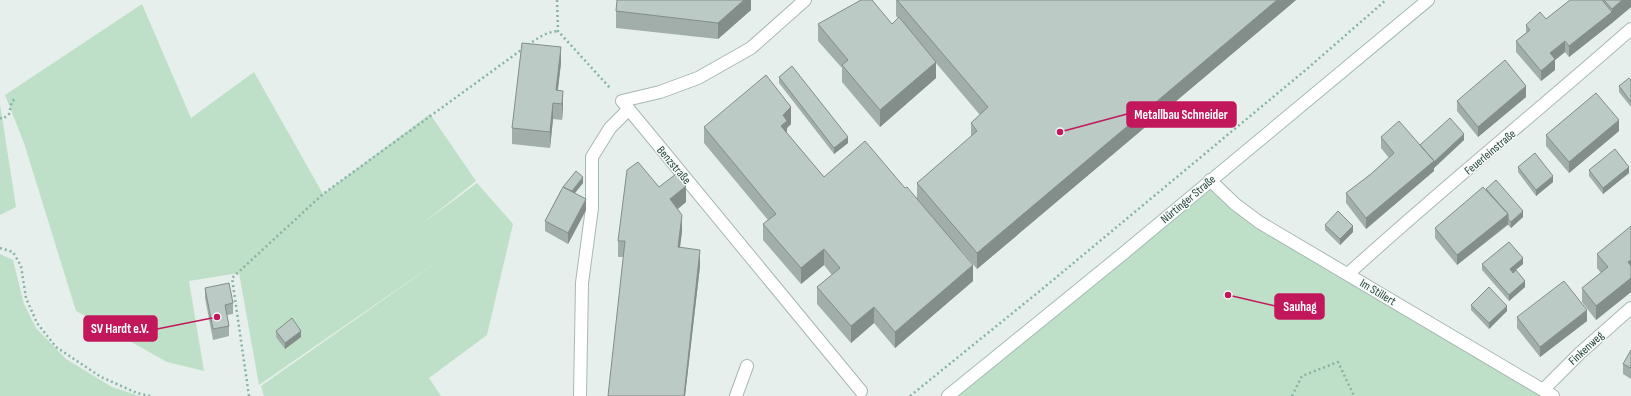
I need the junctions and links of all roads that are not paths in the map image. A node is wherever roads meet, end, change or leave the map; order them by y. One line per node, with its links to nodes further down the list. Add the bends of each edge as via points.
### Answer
1 (805, 0): 4 (street, via 751,48 698,78)
2 (1428, 0): 5 (street, Nürtinger Straße)
3 (1631, 29): 6 (street, Feuerleinstraße)
4 (625, 106): 9 (street, Benzstraße); 11 (street, via 592,157 592,208 582,283)
5 (1210, 180): 6 (street, Im Stillert, via 1234,204 1259,222); 13 (street, Nürtinger Straße)
6 (1348, 274): 10 (street, Im Stillert)
7 (1631, 308): 10 (street, Finkenweg, via 1580,353)
8 (747, 366): 12 (street)
9 (861, 391)
10 (1548, 393)
11 (580, 396)
12 (736, 396)
13 (948, 396)

